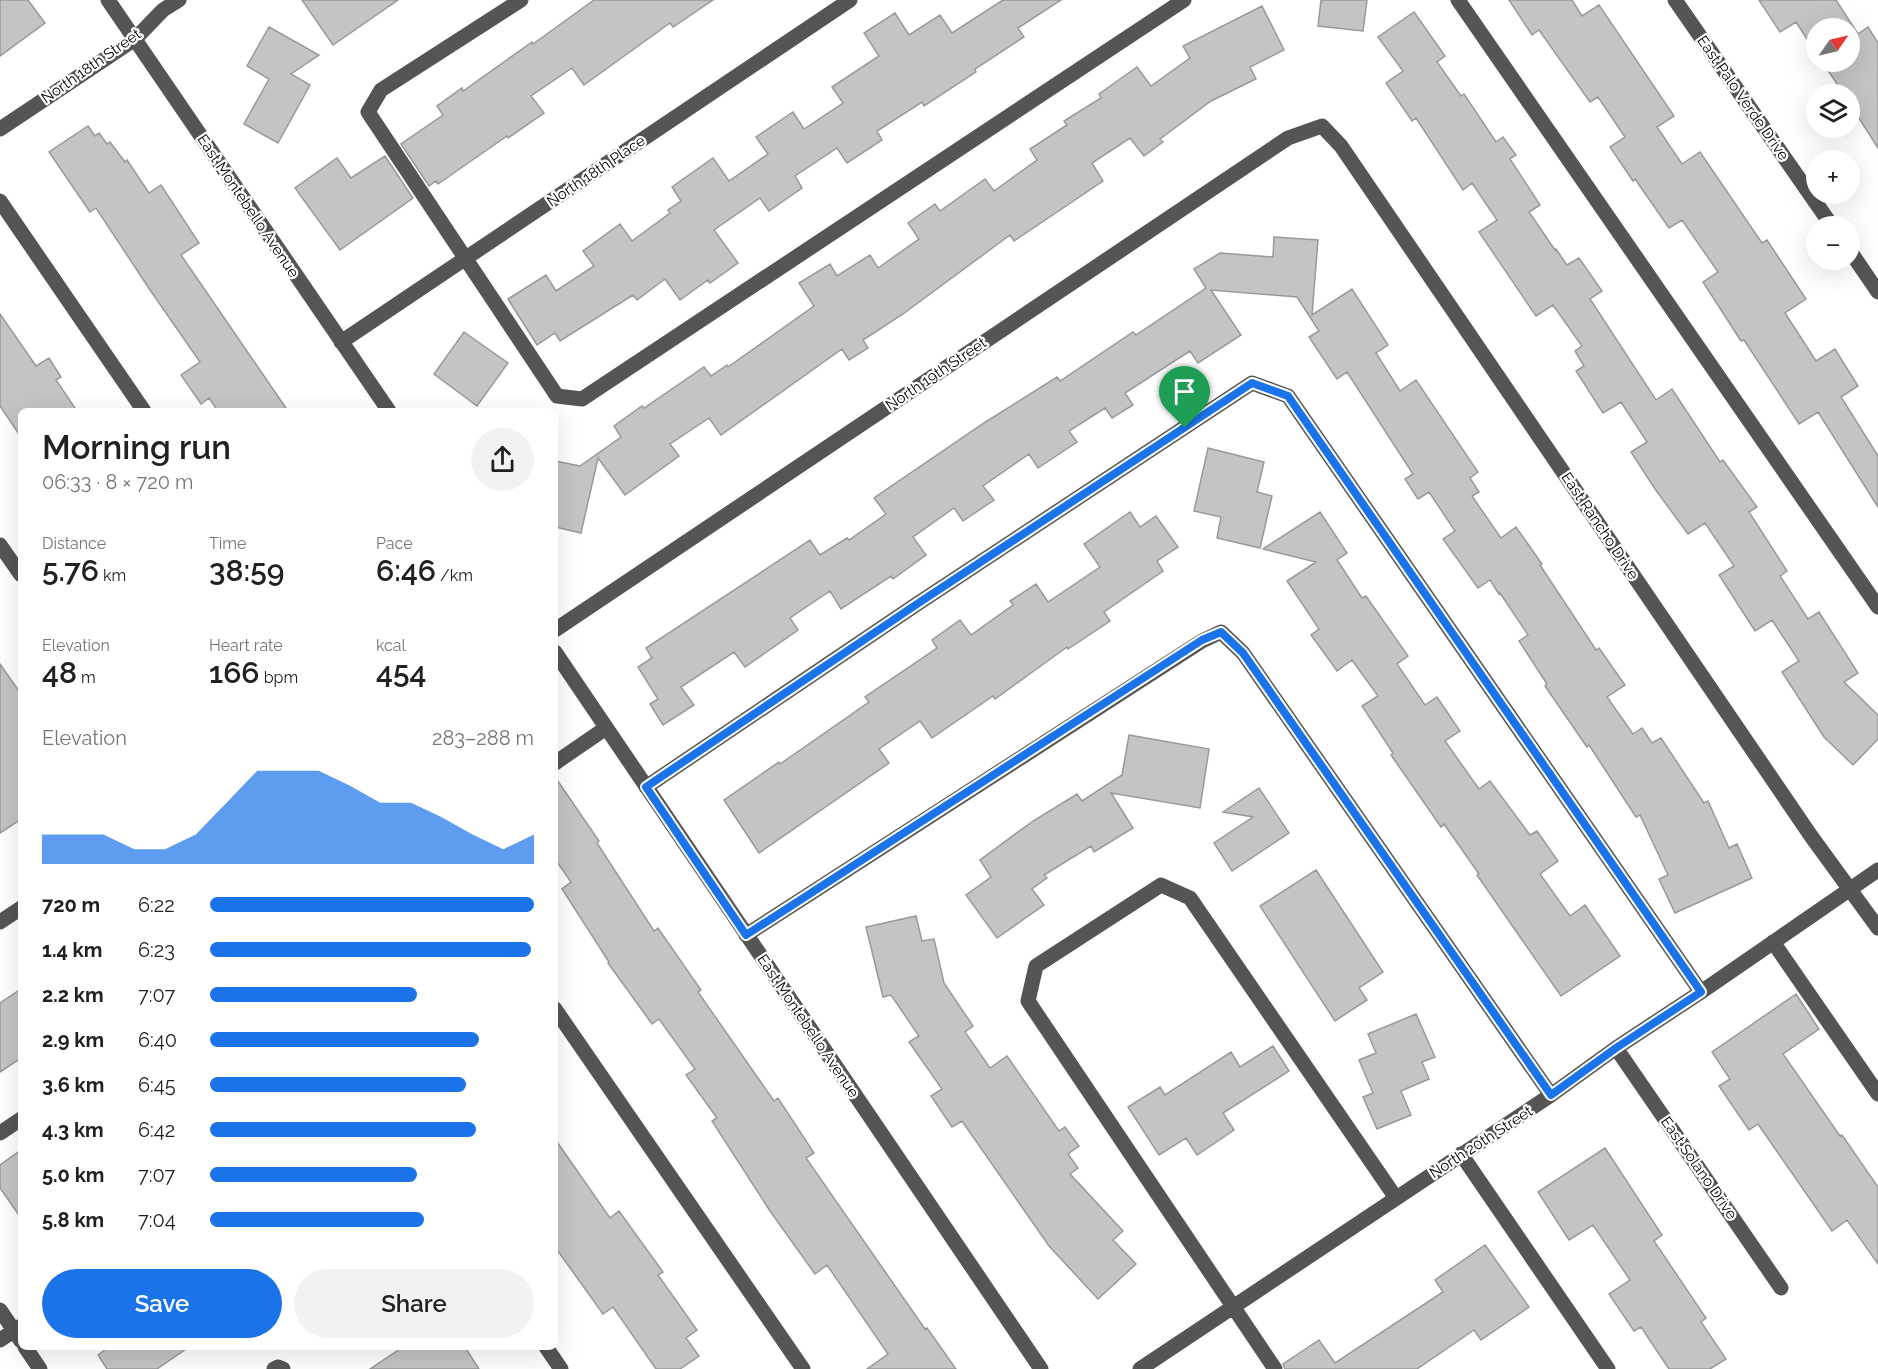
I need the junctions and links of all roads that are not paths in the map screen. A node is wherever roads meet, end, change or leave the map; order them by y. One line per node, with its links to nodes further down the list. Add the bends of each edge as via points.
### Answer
1 (108, 0): 8 (street, East Montebello Avenue)
2 (179, 0): 8 (street, North 18th Street, via 163,10)
3 (521, 0): 13 (street, via 381,90 368,112)
4 (850, 0): 13 (street, North 18th Place)
5 (1184, 0): 13 (street, via 582,399 557,396)
6 (1458, 0): 21 (street)
7 (1675, 0): 12 (street, East Palo Verde Drive)
8 (135, 39): 10 (street, North 18th Street); 16 (street, East Montebello Avenue)
9 (1322, 126): 22 (street, North 19th Street, via 1288,138); 28 (street, East Rancho Drive, via 1341,146)
10 (0, 129)
11 (0, 201): 17 (street)
12 (1825, 216)
13 (466, 258): 16 (street, North 18th Place)
14 (1860, 266): 15 (street)
15 (1878, 292)
16 (341, 342): 18 (street, East Montebello Avenue)
17 (142, 408)
18 (387, 408)
19 (0, 544): 20 (street)
20 (18, 571)
21 (1878, 607)
22 (558, 628)
23 (558, 656): 24 (street, East Montebello Avenue)
24 (606, 728): 25 (street); 26 (street, East Montebello Avenue)
25 (558, 761)
26 (646, 787): 32 (street, East Montebello Avenue); 34 (street, via 1252,383 1288,396)
27 (1878, 870): 28 (street, North 20th Street)
28 (1850, 890): 31 (street, East Rancho Drive); 33 (street, North 20th Street)
29 (18, 910): 30 (street)
30 (0, 922)
31 (1878, 928)
32 (746, 935): 38 (street, via 1202,640 1221,632 1243,653); 56 (street, East Montebello Avenue)
33 (1773, 942): 34 (street, North 20th Street); 37 (street)
34 (1701, 992): 36 (street, North 20th Street)
35 (558, 1013): 55 (street)
36 (1616, 1048): 38 (street, North 20th Street); 43 (street, East Solano Drive)
37 (1878, 1094)
38 (1551, 1095): 41 (street, North 20th Street)
39 (18, 1121): 40 (street)
40 (0, 1133)
41 (1461, 1154): 42 (street, North 20th Street); 59 (street)
42 (1396, 1198): 44 (street, North 20th Street); 44 (street, via 1190,898 1161,885 1036,966 1028,1001)
43 (1781, 1288)
44 (1232, 1307): 57 (street, North 20th Street); 58 (street)
45 (0, 1310): 46 (street)
46 (18, 1332)
47 (18, 1333): 48 (street)
48 (0, 1340)
49 (27, 1350): 51 (street)
50 (548, 1350): 54 (street)
51 (40, 1369)
52 (274, 1369): 53 (street)
53 (283, 1369)
54 (561, 1369)
55 (803, 1369)
56 (1041, 1369)
57 (1140, 1369)
58 (1275, 1369)
59 (1608, 1369)

